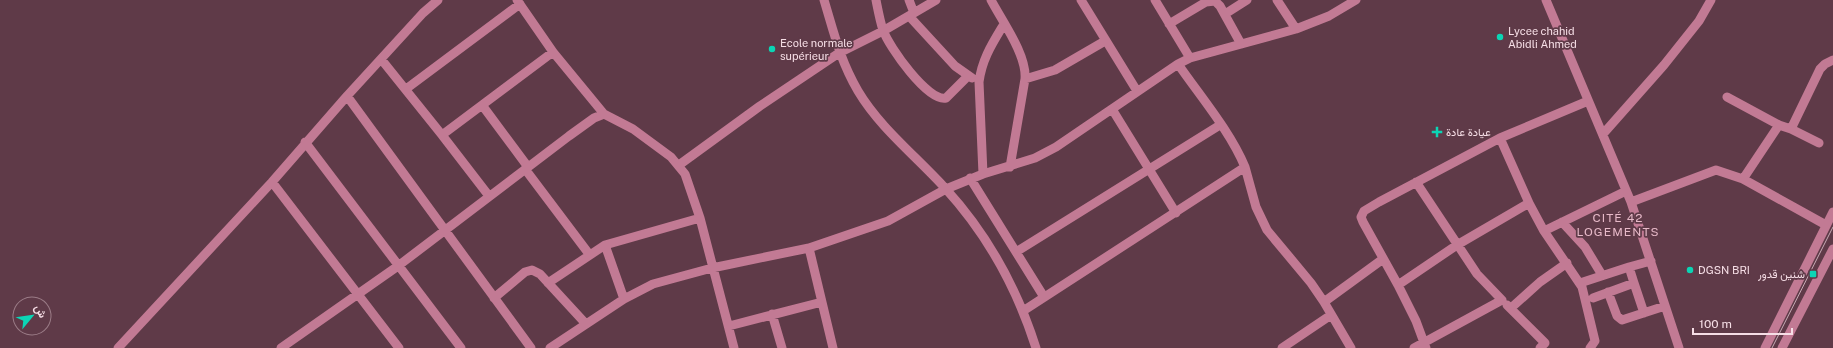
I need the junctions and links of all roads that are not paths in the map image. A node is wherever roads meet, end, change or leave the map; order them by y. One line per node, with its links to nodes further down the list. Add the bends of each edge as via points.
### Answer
1 (438, 0): 26 (street)
2 (824, 0): 24 (street)
3 (876, 0): 20 (street)
4 (909, 0): 16 (street)
5 (936, 0): 16 (street)
6 (991, 0): 17 (street)
7 (1081, 0): 21 (street)
8 (1155, 0): 18 (street)
9 (1247, 0): 15 (street)
10 (1356, 0): 19 (street, via 1328,16)
11 (1546, 0): 36 (street)
12 (1710, 0): 43 (street, via 1699,21 1664,65)
13 (1280, 1): 19 (street)
14 (518, 2): 23 (street); 32 (street)
15 (1225, 14): 18 (street, via 1218,3 1210,1); 22 (street)
16 (911, 15): 20 (street); 29 (street, via 955,66)
17 (1004, 24): 30 (street, via 1023,62); 31 (street, via 986,54)
18 (1169, 24): 25 (street)
19 (1296, 29): 22 (street)
20 (883, 31): 24 (street); 29 (street, via 902,62 916,78 942,99 948,97)
21 (1105, 41): 30 (street, via 1055,70); 33 (street)
22 (1241, 44): 25 (street)
23 (554, 52): 37 (street); 39 (street)
24 (839, 53): 48 (street); 58 (street, via 866,103)
25 (1190, 58): 28 (street)
26 (381, 59): 32 (street); 34 (street)
27 (1833, 60): 42 (street, via 1820,70)
28 (1178, 64): 33 (street); 40 (street)
29 (968, 76): 31 (street)
30 (1025, 79): 49 (street)
31 (979, 82): 53 (street)
32 (406, 89): 44 (street)
33 (1137, 91): 38 (street)
34 (347, 96): 46 (street); 68 (street)
35 (1727, 97): 41 (street)
36 (1588, 101): 43 (street); 45 (street)
37 (482, 105): 44 (street); 51 (street)
38 (1112, 110): 49 (street, via 1045,153); 52 (street)
39 (604, 114): 48 (street, via 633,129); 51 (street, via 594,118)
40 (1220, 125): 50 (street); 52 (street)
41 (1779, 125): 42 (street); 55 (street)
42 (1791, 128): 47 (street)
43 (1603, 134): 59 (street)
44 (442, 135): 60 (street)
45 (1500, 138): 57 (street); 62 (street)
46 (305, 142): 56 (street); 79 (street)
47 (1819, 143)
48 (679, 165): 65 (street, via 691,186)
49 (1010, 166): 53 (street)
50 (1245, 166): 63 (street); 95 (street, via 1256,207 1267,230)
51 (527, 168): 60 (street); 75 (street)
52 (1149, 169): 63 (street); 74 (street)
53 (983, 174): 54 (street)
54 (970, 178): 58 (street); 74 (street)
55 (1743, 179): 61 (street, via 1724,172 1711,171); 67 (street)
56 (272, 182): 88 (street); 107 (street)
57 (1416, 182): 71 (street); 76 (street, via 1367,209 1361,216)
58 (946, 189): 72 (street, via 888,221); 98 (street, via 988,243)
59 (1626, 191): 61 (street); 66 (street)
60 (489, 196): 68 (street)
61 (1631, 202): 77 (street)
62 (1529, 203): 69 (street); 71 (street)
63 (1176, 212): 89 (street)
64 (1833, 212): 67 (street)
65 (700, 218): 70 (street); 81 (street)
66 (1562, 222): 69 (street); 82 (street, via 1585,247)
67 (1826, 225): 121 (street)
68 (444, 230): 79 (street); 90 (street)
69 (1544, 231): 78 (street)
70 (605, 245): 75 (street); 92 (street)
71 (1457, 245): 86 (street); 93 (street, via 1481,280)
72 (809, 248): 81 (street); 94 (street)
73 (1833, 249): 122 (street)
74 (1016, 252): 89 (street)
75 (589, 254): 83 (street)
76 (1383, 259): 86 (street); 95 (street)
77 (1650, 261): 80 (street); 96 (street)
78 (1567, 262): 84 (street); 97 (street)
79 (398, 266): 88 (street); 110 (street)
80 (1629, 267): 82 (street); 85 (street)
81 (712, 268): 92 (street, via 653,284); 103 (street)
82 (1602, 276): 84 (street)
83 (548, 283): 90 (street, via 532,270 525,272); 102 (street)
84 (1580, 283): 106 (street, via 1586,298 1595,341)
85 (1634, 283): 87 (street); 99 (street)
86 (1398, 285): 104 (street)
87 (1608, 292): 91 (street); 99 (street, via 1620,320)
88 (358, 294): 108 (street); 109 (street)
89 (1044, 297): 98 (street)
90 (494, 298): 111 (street)
91 (1593, 298)
92 (624, 300): 102 (street)
93 (1502, 300): 97 (street); 104 (street)
94 (822, 302): 100 (street); 115 (street)
95 (1324, 302): 101 (street)
96 (1665, 306): 99 (street); 120 (street)
97 (1511, 308): 105 (street)
98 (1023, 311): 116 (street)
99 (1644, 313)
100 (772, 314): 103 (street); 114 (street)
101 (1331, 315): 117 (street); 118 (street)
102 (586, 324): 112 (street)
103 (729, 326): 113 (street)
104 (1425, 346): 119 (street)
105 (1545, 346)
106 (1592, 347)
107 (118, 348)
108 (281, 348)
109 (399, 348)
110 (461, 348)
111 (531, 348)
112 (550, 348)
113 (734, 348)
114 (782, 348)
115 (833, 348)
116 (1036, 348)
117 (1282, 348)
118 (1351, 348)
119 (1414, 348)
120 (1679, 348)
121 (1765, 348)
122 (1782, 348)

